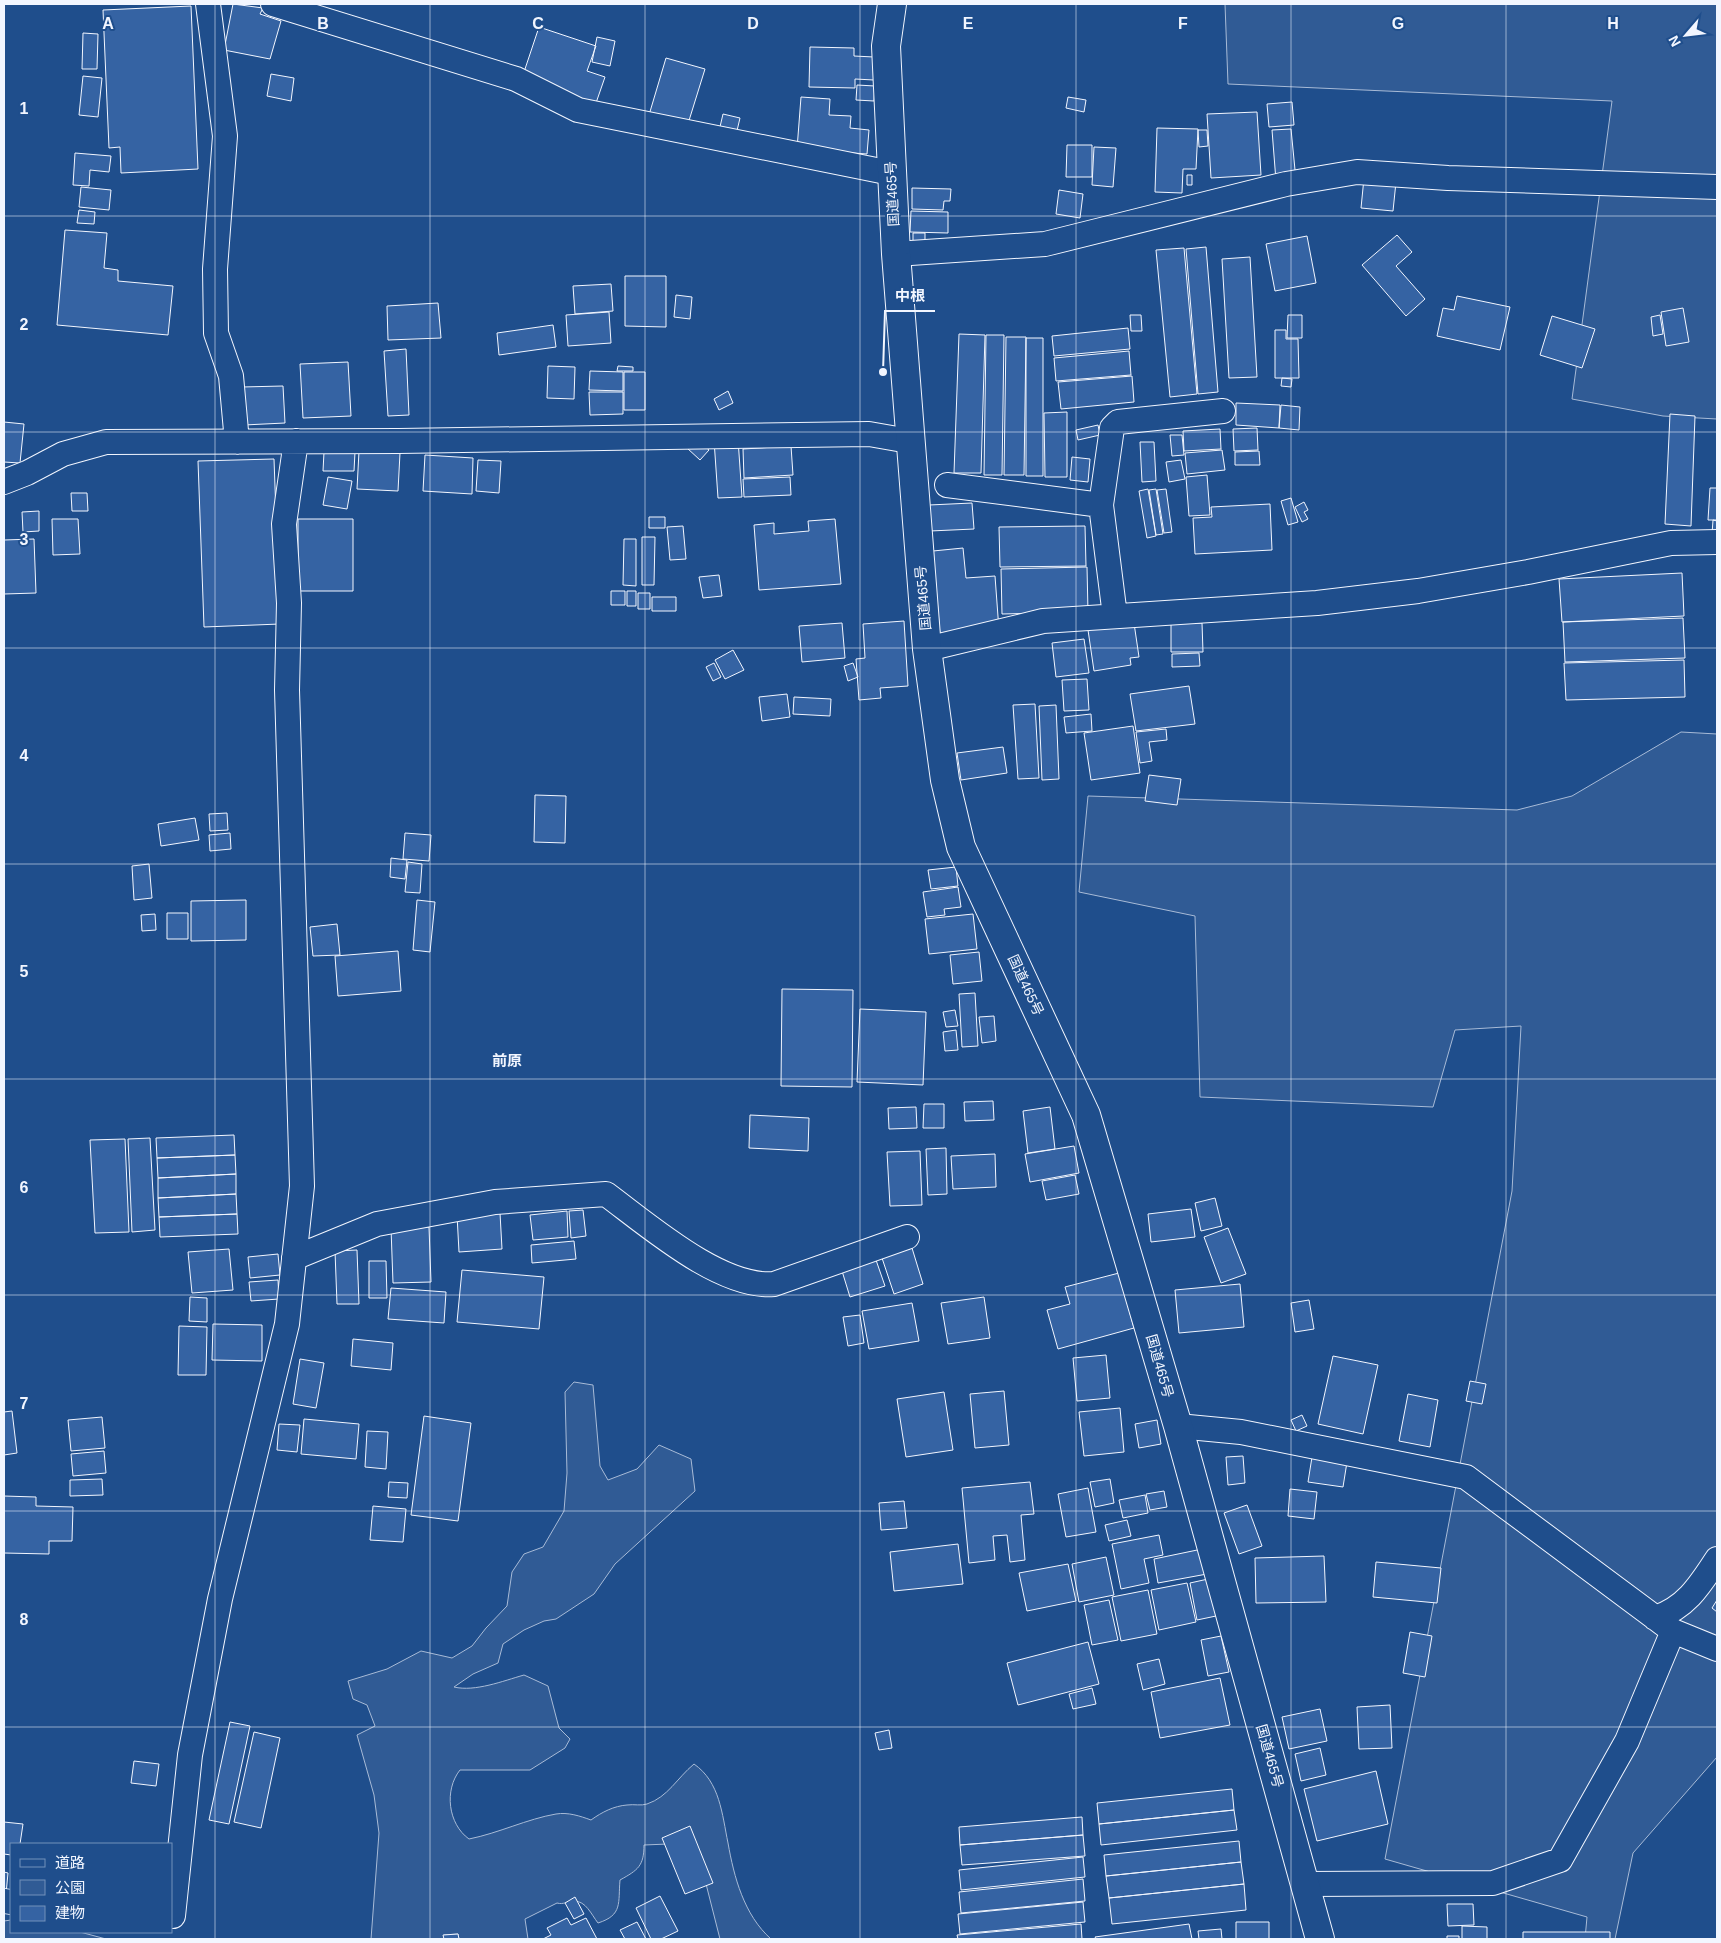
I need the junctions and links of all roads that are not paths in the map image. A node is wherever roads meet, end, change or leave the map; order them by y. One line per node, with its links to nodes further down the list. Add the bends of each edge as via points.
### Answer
1 (208, 4): 9 (street, via 225,136 215,268 216,333 231,376)
2 (273, 4): 4 (street, via 516,79 578,110)
3 (892, 4): 4 (highway, 国道465号, via 886,46)
4 (891, 173): 6 (highway, 国道465号)
5 (1717, 187): 6 (street, via 1357,172 1286,184 1045,244)
6 (896, 254): 10 (highway, 国道465号)
7 (1223, 411): 13 (street, via 1118,422 1112,428)
8 (296, 441): 9 (street); 10 (street, via 869,434); 18 (street, via 284,524 289,603 287,690 302,1186)
9 (237, 442): 11 (street, via 106,442 63,454)
10 (910, 442): 16 (highway, 国道465号)
11 (4, 482)
12 (947, 485): 13 (street)
13 (1101, 506): 15 (street)
14 (1717, 542): 15 (street, via 1671,543 1418,591 1316,602)
15 (1115, 616): 16 (street, via 1043,621)
16 (927, 649): 19 (highway, 国道465号, via 945,780 962,847 1086,1114)
17 (907, 1237): 18 (street, via 774,1284 762,1285 721,1274 606,1194 495,1202 377,1224)
18 (294, 1258): 24 (street, via 287,1324 220,1599 190,1755)
19 (1178, 1426): 21 (street, via 1241,1432 1466,1477); 23 (highway, 国道465号)
20 (1717, 1559): 21 (street, via 1696,1591 1672,1612)
21 (1664, 1624): 22 (street); 23 (street, via 1627,1741 1560,1860 1493,1883)
22 (1717, 1649)
23 (1306, 1884): 25 (highway, 国道465号)
24 (172, 1916)
25 (1320, 1939)

